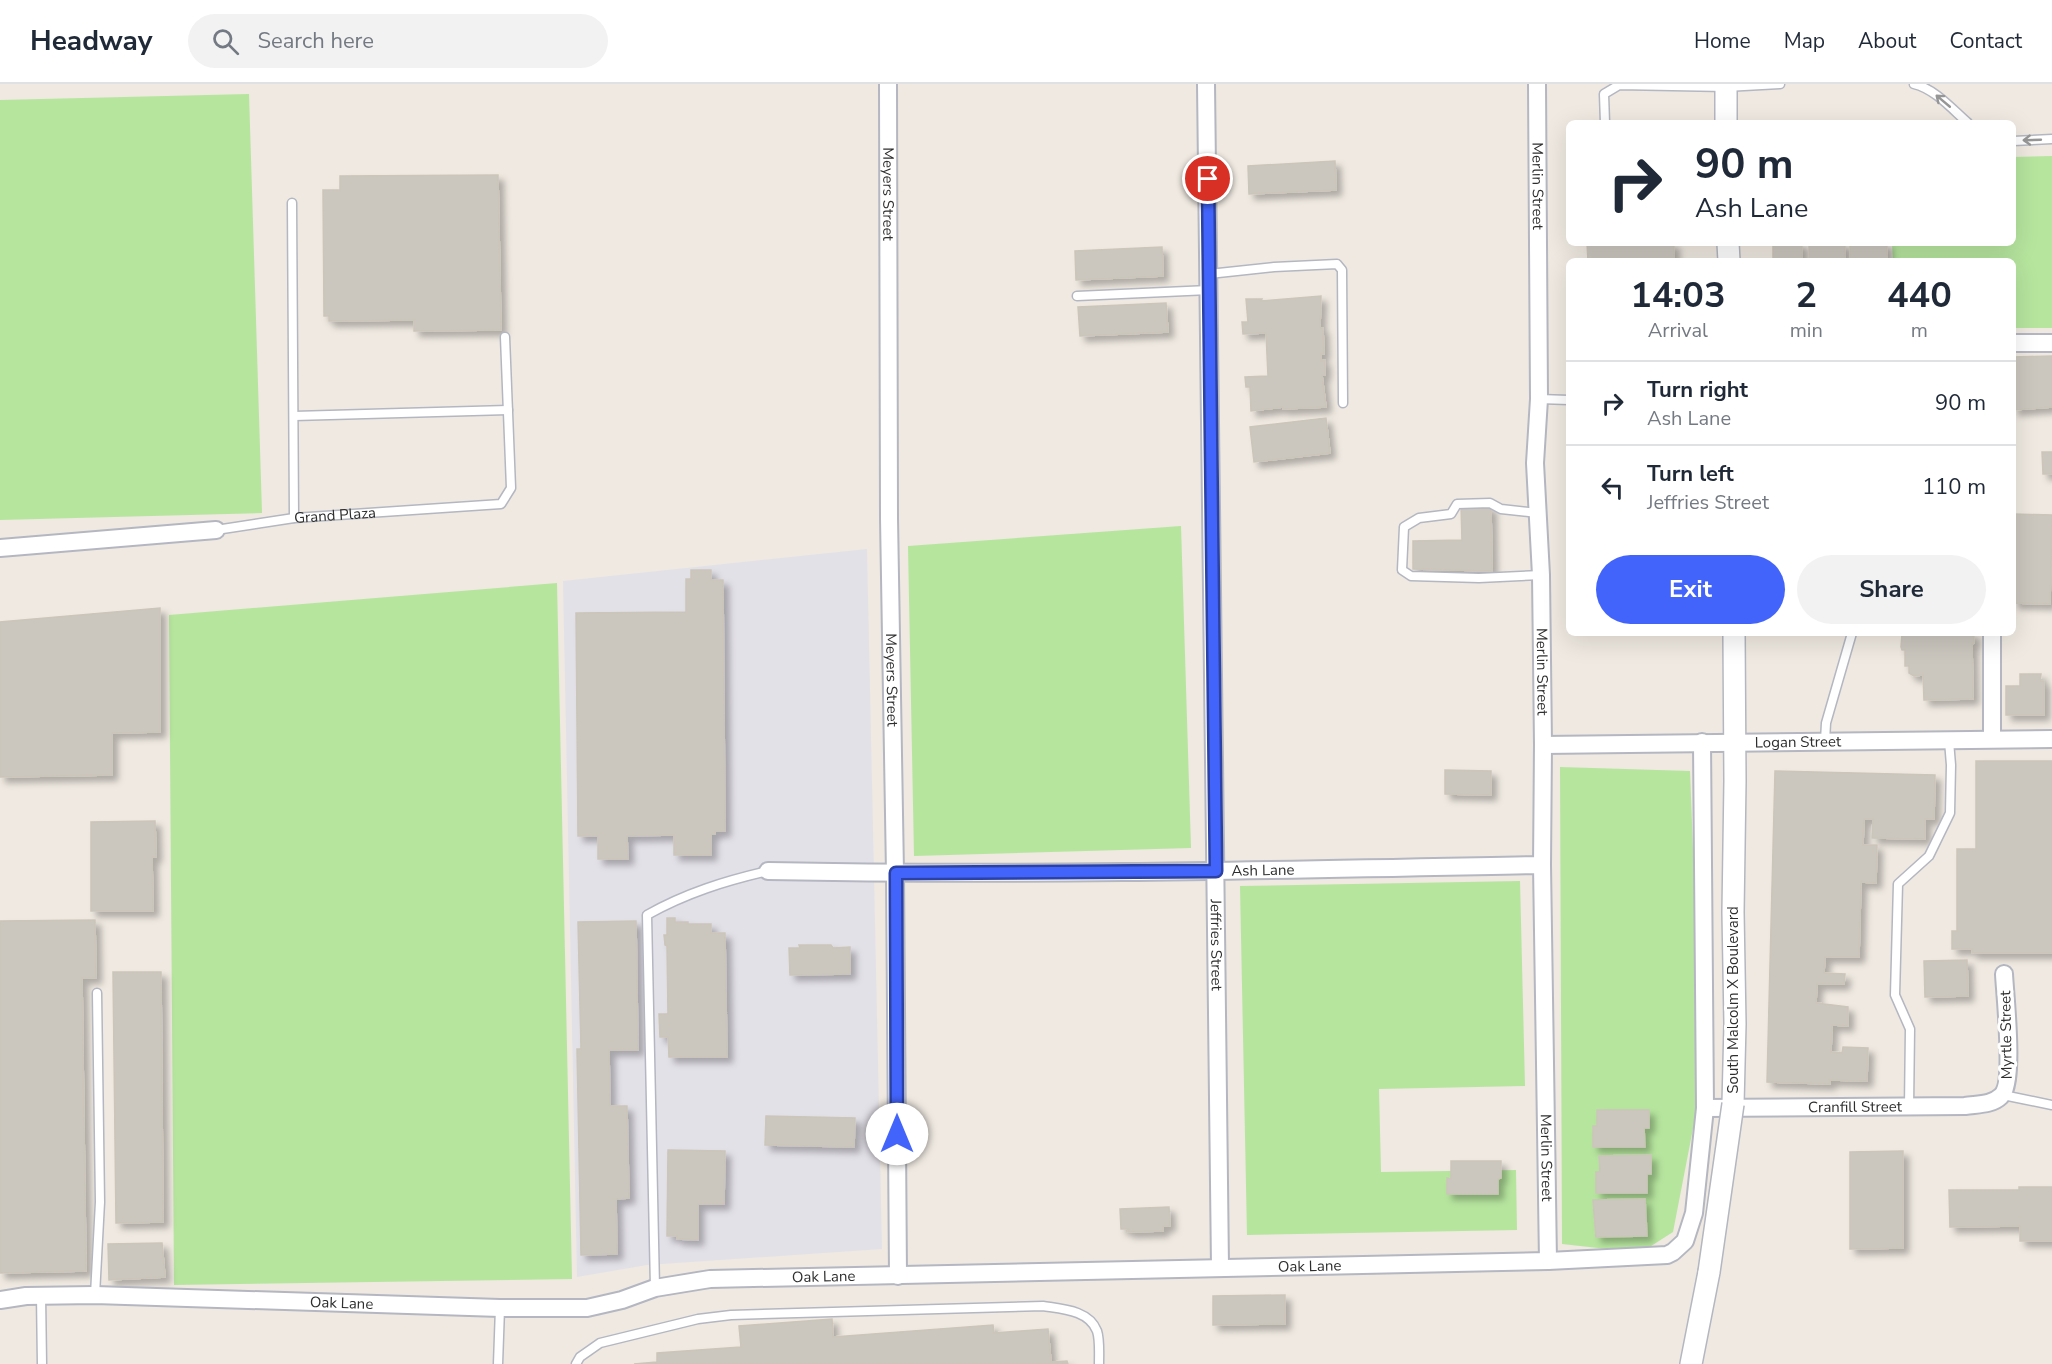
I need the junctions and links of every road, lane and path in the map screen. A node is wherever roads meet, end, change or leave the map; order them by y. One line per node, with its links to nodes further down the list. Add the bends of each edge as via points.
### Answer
1 (888, 84): 41 (street, Meyers Street, via 889,507)
2 (1206, 84): 13 (street, Jeffries Street)
3 (1537, 84): 18 (street, Merlin Street)
4 (1780, 84): 6 (lane)
5 (1914, 84): 9 (lane, one-way to 5, via 1937,96)
6 (1726, 85): 7 (lane, via 1619,85 1604,94); 8 (street)
7 (1605, 120)
8 (1726, 120)
9 (1965, 120)
10 (2052, 139): 11 (lane, one-way to 11)
11 (2016, 141)
12 (292, 203): 22 (lane)
13 (1209, 282): 14 (lane); 20 (lane, via 1274,267 1340,266); 40 (street, Jeffries Street)
14 (1077, 297)
15 (505, 337): 21 (lane, Grand Plaza)
16 (2016, 343): 17 (street)
17 (2052, 343)
18 (1539, 399): 19 (lane); 23 (street, Merlin Street, via 1535,463)
19 (1566, 400)
20 (1343, 403)
21 (508, 410): 22 (lane); 24 (lane, Grand Plaza, via 511,488 501,504)
22 (294, 416): 24 (lane)
23 (1538, 513): 27 (street, Merlin Street); 27 (lane, via 1501,509 1490,503 1457,504 1451,514 1419,518 1404,527 1402,570 1411,576 1479,579)
24 (294, 518): 25 (lane, Grand Plaza)
25 (216, 530): 26 (street, Grand Plaza)
26 (0, 548)
27 (1541, 575): 37 (street, Merlin Street)
28 (1734, 636): 36 (street, South Malcolm X Boulevard)
29 (1851, 636): 33 (lane, via 1826,723)
30 (1992, 636): 31 (street)
31 (1992, 739): 32 (street, Logan Street); 34 (street, Logan Street)
32 (2052, 739)
33 (1825, 741): 34 (street, Logan Street); 36 (street, Logan Street)
34 (1949, 741): 46 (lane, via 1950,813 1929,856 1899,884 1895,995 1910,1029)
35 (1702, 742): 36 (street, Logan Street); 37 (street, Logan Street); 47 (street)
36 (1734, 742): 60 (street, South Malcolm X Boulevard, bridge, via 1733,1104 1715,1240)
37 (1544, 745): 38 (street, Merlin Street)
38 (1542, 865): 40 (street, Ash Lane); 48 (street, Merlin Street)
39 (768, 871): 41 (street, Ash Lane); 51 (lane, via 723,881 647,915)
40 (1216, 871): 41 (street, Ash Lane); 49 (street, Jeffries Street)
41 (896, 873): 50 (street, Meyers Street)
42 (2004, 974): 44 (street, Myrtle Street, via 2009,1062)
43 (97, 993): 52 (lane, via 100,1202)
44 (2003, 1095): 45 (lane); 46 (street, Cranfill Street, via 1992,1102 1965,1106)
45 (2052, 1105)
46 (1909, 1107): 47 (street, Cranfill Street)
47 (1706, 1108): 48 (street, Oak Lane, via 1694,1213 1685,1241 1667,1255 1652,1258)
48 (1548, 1261): 49 (street, Oak Lane)
49 (1220, 1267): 50 (street, Oak Lane)
50 (898, 1276): 51 (street, Oak Lane, via 710,1279)
51 (655, 1288): 55 (street, Oak Lane, via 587,1308)
52 (94, 1295): 53 (street, Oak Lane); 55 (street, Oak Lane)
53 (41, 1296): 54 (street, Oak Lane); 56 (lane)
54 (0, 1300)
55 (500, 1308): 57 (lane)
56 (42, 1364)
57 (498, 1364)
58 (576, 1364): 59 (lane, via 600,1343 730,1315 1043,1306 1086,1316 1097,1330)
59 (1100, 1364)
60 (1691, 1364)

